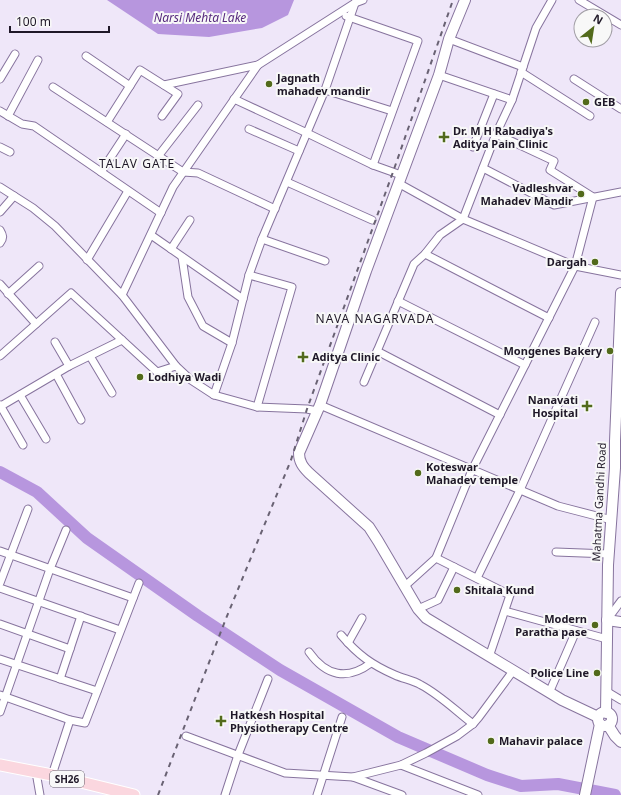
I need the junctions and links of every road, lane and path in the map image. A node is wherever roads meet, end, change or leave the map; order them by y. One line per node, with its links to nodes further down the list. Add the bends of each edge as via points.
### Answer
1 (363, 0): 5 (street)
2 (464, 0): 9 (main road)
3 (552, 0): 14 (street, via 536,28)
4 (579, 0): 8 (street)
5 (355, 4): 6 (street); 7 (street)
6 (340, 13): 7 (street); 13 (street)
7 (350, 17): 21 (street); 28 (street, via 418,41)
8 (621, 25)
9 (449, 39): 14 (street); 15 (main road)
10 (15, 54): 16 (street)
11 (86, 56): 19 (street)
12 (38, 60): 29 (street)
13 (258, 65): 18 (street); 23 (street)
14 (522, 70): 24 (street); 31 (street)
15 (439, 75): 22 (street); 46 (main road)
16 (1, 76)
17 (574, 79): 26 (street)
18 (164, 84): 19 (street, via 140,70); 30 (street, via 178,94)
19 (130, 86): 32 (street)
20 (53, 87): 32 (street)
21 (325, 90): 28 (street); 34 (street)
22 (494, 94): 24 (street); 38 (street)
23 (234, 99): 34 (street); 45 (street)
24 (512, 100): 36 (street)
25 (198, 105): 41 (street)
26 (621, 109)
27 (0, 111): 29 (street)
28 (392, 111): 42 (street)
29 (8, 116): 44 (street, via 22,124 34,126)
30 (162, 116)
31 (590, 116)
32 (107, 122): 35 (street)
33 (249, 129): 39 (street)
34 (307, 133): 39 (street); 42 (street)
35 (126, 134): 41 (street); 44 (street)
36 (496, 134): 43 (street); 52 (street, via 554,161 550,170)
37 (0, 147): 40 (street)
38 (472, 147)
39 (299, 151): 47 (street)
40 (10, 152)
41 (159, 156): 45 (street)
42 (373, 165): 46 (street)
43 (483, 168): 52 (street, via 554,205); 56 (street)
44 (101, 172): 49 (street)
45 (183, 172): 53 (street, via 198,173); 55 (street)
46 (400, 179): 56 (street); 98 (main road)
47 (287, 182): 53 (street); 58 (street)
48 (0, 187): 51 (street)
49 (128, 190): 55 (street); 66 (street)
50 (621, 192): 52 (street)
51 (14, 196): 54 (street); 66 (street, via 55,226)
52 (593, 197): 69 (street)
53 (275, 209): 61 (street)
54 (0, 212)
55 (161, 213): 60 (street)
56 (463, 219): 64 (street, via 440,235); 69 (street)
57 (190, 220): 63 (street)
58 (372, 220)
59 (0, 230): 62 (street, via 3,235)
60 (151, 235): 63 (street); 75 (street)
61 (262, 239): 67 (street); 70 (street)
62 (0, 242)
63 (171, 249): 65 (street)
64 (425, 254): 77 (street, via 414,264); 79 (street)
65 (182, 257): 76 (street); 84 (street, via 188,296 203,326)
66 (87, 260): 75 (street)
67 (326, 261)
68 (39, 266): 74 (street)
69 (575, 266): 71 (street); 79 (street)
70 (249, 275): 76 (street); 97 (street, via 292,287)
71 (621, 275)
72 (0, 284): 74 (street)
73 (621, 293): 78 (main road, Mahatma Gandhi Road)
74 (8, 294): 81 (street)
75 (122, 295): 90 (street)
76 (243, 299): 84 (street)
77 (398, 301): 85 (street); 88 (street)
78 (620, 306): 101 (main road, Mahatma Gandhi Road)
79 (549, 318): 88 (street)
80 (595, 322): 106 (street)
81 (36, 324): 82 (street, via 71,293); 86 (street)
82 (122, 340): 87 (street); 90 (street, via 157,372)
83 (55, 342): 89 (street)
84 (232, 343): 95 (street)
85 (377, 350): 92 (street); 99 (street)
86 (0, 356)
87 (90, 356): 89 (street); 93 (street)
88 (525, 365): 99 (street)
89 (69, 366): 91 (street)
90 (176, 366): 95 (street, via 191,380)
91 (56, 374): 94 (street); 100 (street)
92 (364, 382)
93 (112, 393)
94 (20, 395): 96 (street); 102 (street)
95 (214, 395): 97 (street)
96 (0, 406): 103 (street)
97 (257, 407): 98 (street)
98 (318, 408): 105 (street); 120 (main road, via 299,454 299,460 309,473 369,527)
99 (500, 415): 105 (street)
100 (81, 420)
101 (618, 438): 104 (main road, Mahatma Gandhi Road)
102 (46, 439)
103 (23, 445)
104 (618, 469): 108 (main road, Mahatma Gandhi Road)
105 (472, 470): 106 (street); 114 (street)
106 (520, 490): 108 (street, via 558,506); 117 (street)
107 (28, 509): 113 (street)
108 (612, 520): 112 (main road, Mahatma Gandhi Road)
109 (66, 530): 116 (street)
110 (0, 551): 113 (street)
111 (556, 552): 112 (street)
112 (609, 554): 129 (main road, Mahatma Gandhi Road)
113 (11, 555): 116 (street); 118 (street)
114 (436, 558): 115 (street); 120 (street)
115 (454, 567): 117 (street); 125 (street, via 438,600)
116 (50, 569): 122 (street); 124 (street)
117 (477, 578): 126 (street, via 510,595)
118 (0, 583)
119 (139, 583): 122 (street)
120 (405, 586): 125 (main road)
121 (0, 588): 124 (street)
122 (133, 598): 132 (street)
123 (621, 600): 129 (street)
124 (39, 602): 127 (street); 134 (street)
125 (418, 609): 140 (main road, via 426,618)
126 (505, 611): 133 (street); 140 (street)
127 (81, 616): 132 (street); 138 (street)
128 (362, 618): 137 (street)
129 (607, 620): 130 (main road); 136 (main road, Mahatma Gandhi Road)
130 (621, 622)
131 (0, 624): 134 (street)
132 (120, 630): 147 (street)
133 (576, 631): 136 (street); 149 (street)
134 (28, 634): 138 (street); 143 (street)
135 (341, 636): 137 (street)
136 (607, 639): 148 (main road, Mahatma Gandhi Road)
137 (348, 643): 142 (street)
138 (70, 649): 145 (street)
139 (309, 652): 142 (street, via 318,663 338,674 358,671)
140 (489, 657): 144 (main road)
141 (0, 659): 143 (street)
142 (371, 663): 156 (street, via 427,688)
143 (17, 665): 145 (street); 150 (street)
144 (512, 672): 149 (main road); 156 (street)
145 (60, 679): 147 (street)
146 (268, 679): 159 (street)
147 (97, 690): 154 (street, via 85,723)
148 (606, 691): 151 (street); 155 (main road, Mahatma Gandhi Road)
149 (550, 693): 155 (main road)
150 (3, 696): 152 (street); 154 (street)
151 (621, 700)
152 (0, 712)
153 (342, 717): 165 (street)
154 (70, 720): 164 (street)
155 (604, 721): 158 (main road); 160 (main road, Mahatma Gandhi Road)
156 (473, 724): 162 (street, via 457,736)
157 (186, 736): 159 (street)
158 (621, 742)
159 (238, 755): 165 (street, via 285,773); 171 (street)
160 (596, 762): 175 (main road, Mahatma Gandhi Road); 176 (main road, Mahatma Gandhi Road)
161 (0, 765): 164 (main road, SH26)
162 (401, 765): 166 (street); 174 (street)
163 (0, 771): 167 (main road, SH26)
164 (52, 775): 170 (main road, SH26)
165 (323, 775): 166 (street); 172 (street)
166 (353, 777): 173 (street)
167 (37, 778): 168 (street); 169 (main road, SH26)
168 (40, 795)
169 (105, 795)
170 (134, 795)
171 (225, 795)
172 (317, 795)
173 (402, 795)
174 (478, 795)
175 (585, 795)
176 (592, 795)

